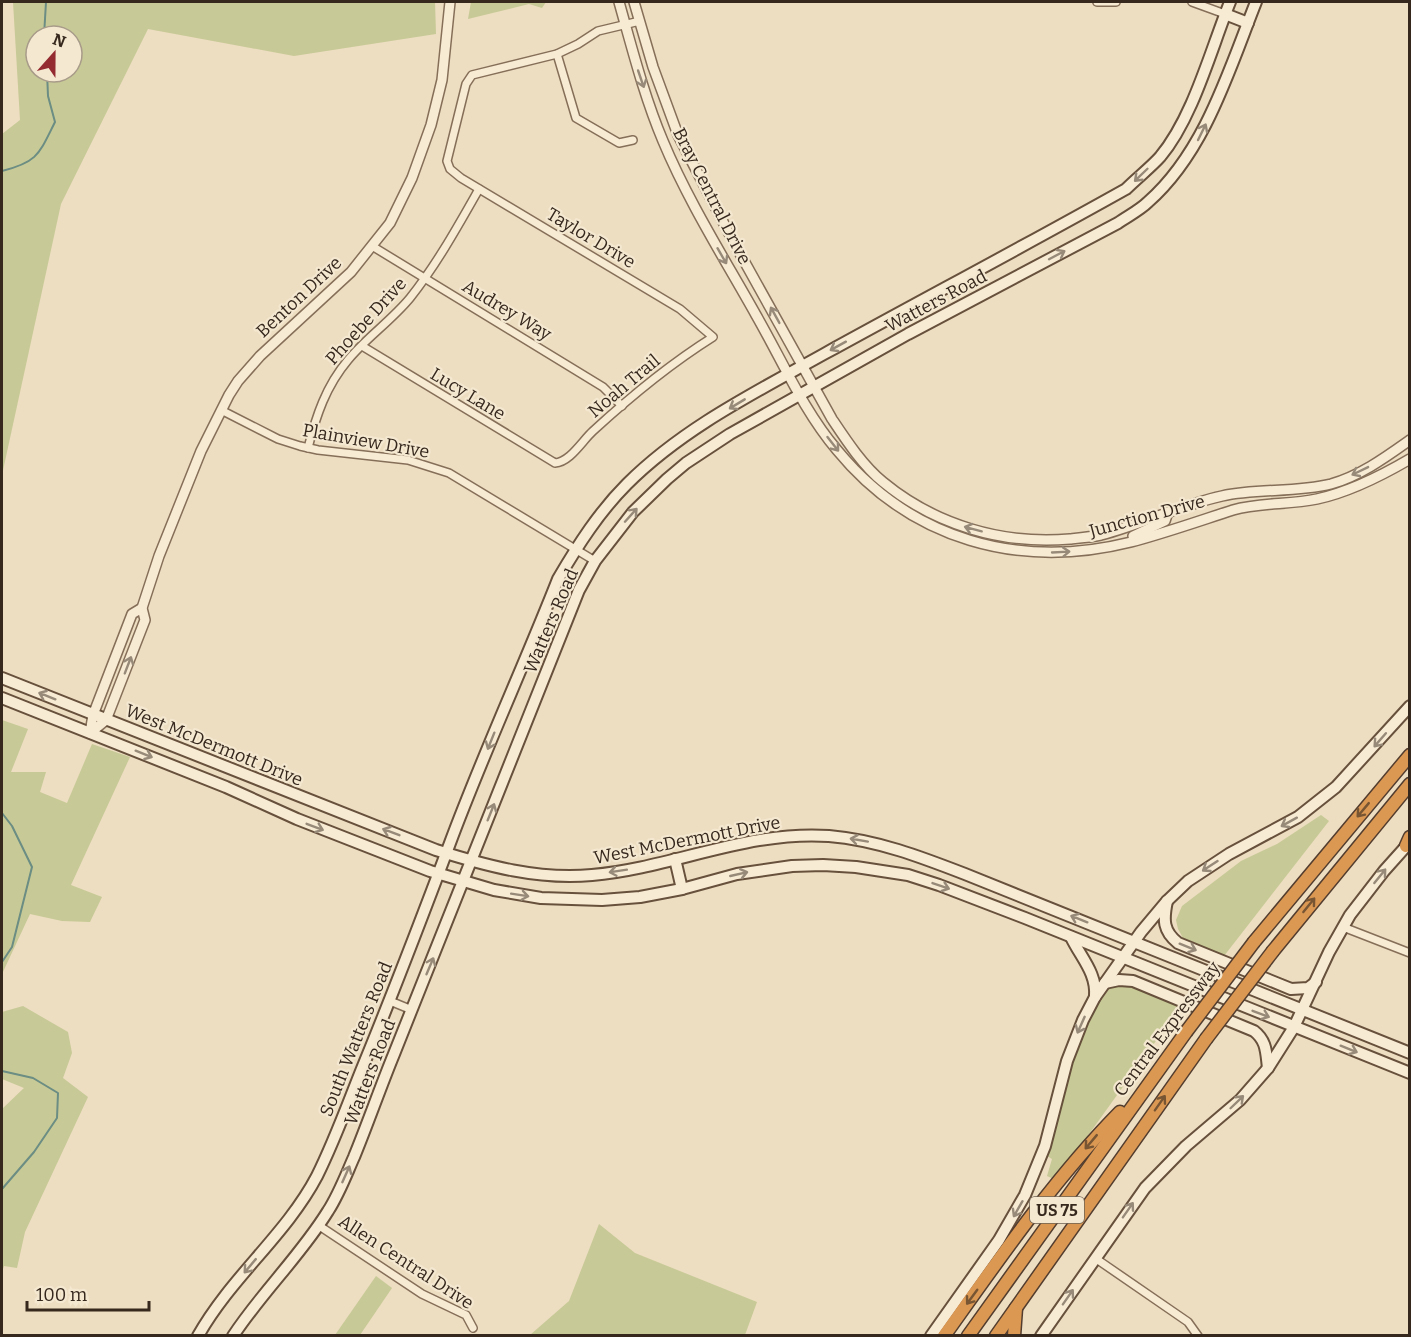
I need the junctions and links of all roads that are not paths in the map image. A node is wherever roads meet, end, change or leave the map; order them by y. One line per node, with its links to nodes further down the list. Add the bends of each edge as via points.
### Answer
1 (450, 2): 16 (street, Benton Drive, via 442,80 431,125 412,178 390,223)
2 (619, 2): 11 (street, Bray Central Drive)
3 (634, 2): 10 (street, Bray Central Drive)
4 (1097, 2): 5 (street)
5 (1116, 2)
6 (1192, 2): 9 (street)
7 (1230, 2): 9 (main road, Watters Road)
8 (1256, 2): 12 (main road, Watters Road)
9 (1225, 14): 12 (main road); 20 (main road, Watters Road, one-way to 20, via 1177,131 1160,157 1126,189)
10 (640, 21): 11 (street); 20 (street, Bray Central Drive, one-way to 10, via 678,135)
11 (625, 23): 13 (street, via 598,31); 21 (street, Bray Central Drive, one-way to 21, via 663,141)
12 (1248, 23): 22 (main road, Watters Road, one-way to 12, via 1118,223 1148,202 1178,170 1201,136)
13 (557, 54): 14 (street, via 576,118 619,143); 15 (street, Taylor Drive, via 472,75 466,84 447,155 450,169)
14 (633, 140)
15 (479, 189): 17 (street, Phoebe Drive); 18 (street, Taylor Drive, via 680,309)
16 (372, 246): 17 (street, Audrey Way); 25 (street, Benton Drive, via 351,272 260,356 237,381)
17 (424, 277): 19 (street, Phoebe Drive, via 410,298); 24 (street, Audrey Way, via 603,387)
18 (713, 337): 24 (street, Noah Trail)
19 (362, 346): 27 (street, Phoebe Drive, via 331,383); 29 (street, Lucy Lane, via 548,460)
20 (802, 367): 21 (main road, Watters Road); 22 (street, Bray Central Drive)
21 (788, 374): 23 (street, Bray Central Drive); 34 (main road, Watters Road, one-way to 34, via 690,432 658,456 627,484)
22 (814, 387): 23 (main road, Watters Road); 31 (street, Junction Drive, via 849,444 882,481)
23 (800, 395): 30 (street, Junction Drive, one-way to 30, via 826,435); 35 (main road, Watters Road, one-way to 23, via 633,512 667,479 730,434)
24 (622, 406): 29 (street, Noah Trail)
25 (221, 410): 27 (street, Plainview Drive, via 278,439); 36 (street, Benton Drive, via 159,556)
26 (1410, 440): 32 (street, Junction Drive, one-way to 32, via 1363,471 1331,484 1230,494)
27 (308, 448): 34 (street, Plainview Drive, via 408,460 449,473)
28 (1410, 459): 33 (street, Junction Drive, via 1340,493 1246,506)
29 (560, 463)
30 (860, 475): 31 (street, via 872,477); 33 (street, Junction Drive, one-way to 33, via 913,516 987,546 1031,552)
31 (904, 497): 32 (street, Junction Drive, one-way to 31, via 1100,535 1030,540 954,524)
32 (1168, 512): 33 (street, via 1165,520)
33 (1112, 546)
34 (575, 550): 35 (street, Plainview Drive); 50 (main road, Watters Road, one-way to 50, via 558,579)
35 (596, 561): 53 (main road, Watters Road, one-way to 35, via 579,590)
36 (142, 608): 40 (street, Benton Drive, via 132,614); 41 (street, Benton Drive, one-way to 36, via 145,620)
37 (2, 678): 40 (main road, West McDermott Drive, one-way to 37)
38 (2, 698): 42 (main road, West McDermott Drive)
39 (1410, 706): 58 (main road, one-way to 58, via 1351,773 1319,801 1201,872)
40 (93, 715): 41 (main road, West McDermott Drive); 42 (street, Benton Drive)
41 (106, 720): 42 (street, Benton Drive); 47 (main road, West McDermott Drive)
42 (90, 733): 48 (main road, West McDermott Drive, one-way to 48)
43 (1410, 748): 45 (highway)
44 (1410, 755): 45 (highway, Central Expressway / US 75)
45 (1401, 765): 74 (highway, Central Expressway / US 75, one-way to 74, bridge, via 1254,942)
46 (1410, 784): 77 (highway, Central Expressway / US 75, one-way to 46, bridge, via 1206,1039)
47 (290, 793): 48 (main road); 50 (main road, West McDermott Drive, one-way to 47)
48 (282, 813): 54 (main road, West McDermott Drive, one-way to 54)
49 (1408, 846): 59 (main road, one-way to 49)
50 (446, 853): 53 (main road, West McDermott Drive); 54 (main road, Watters Road)
51 (916, 855): 52 (main road, West McDermott Drive, one-way to 52, via 859,840 805,836 746,842); 55 (main road); 61 (main road, West McDermott Drive, one-way to 51)
52 (675, 859): 53 (main road, West McDermott Drive, one-way to 53, via 622,871 569,876 528,873); 57 (main road)
53 (471, 861): 56 (main road, Watters Road)
54 (438, 874): 56 (main road, West McDermott Drive); 67 (main road, South Watters Road)
55 (908, 875): 57 (main road, West McDermott Drive, one-way to 55, via 737,874 792,866 864,868); 60 (main road, West McDermott Drive, one-way to 60)
56 (463, 882): 57 (main road, West McDermott Drive, one-way to 57, via 564,900 640,897); 68 (main road, Watters Road, one-way to 56)
57 (682, 889)
58 (1167, 901): 61 (main road); 64 (main road, one-way to 64, via 1166,931 1178,944 1291,989 1308,988)
59 (1343, 927): 62 (street); 64 (main road)
60 (1071, 937): 63 (main road, West McDermott Drive); 66 (main road, via 1090,969)
61 (1134, 941): 63 (main road); 69 (main road, West McDermott Drive)
62 (1410, 953)
63 (1122, 958): 65 (main road); 70 (main road, West McDermott Drive, one-way to 70)
64 (1316, 982): 69 (main road)
65 (1105, 983): 66 (main road); 72 (main road, via 1133,981 1254,1031 1266,1045)
66 (1095, 998): 81 (main road, one-way to 81, via 1067,1061 1045,1146 1025,1195 999,1240)
67 (390, 1001): 68 (street); 79 (main road, South Watters Road, one-way to 79, via 327,1156 308,1191)
68 (412, 1010): 75 (main road, Watters Road, one-way to 68, via 345,1177)
69 (1303, 1011): 70 (main road); 71 (main road, West McDermott Drive)
70 (1294, 1027): 72 (main road); 73 (main road, West McDermott Drive, one-way to 73)
71 (1410, 1053)
72 (1268, 1068): 76 (main road, one-way to 72, via 1145,1188 1240,1100)
73 (1410, 1073)
74 (1146, 1085): 82 (highway, one-way to 82, via 1095,1137); 83 (highway, Central Expressway / US 75)
75 (318, 1225): 78 (street, Allen Central Drive, via 422,1294 466,1315); 80 (main road, Watters Road)
76 (1095, 1258): 86 (main road, one-way to 76); 87 (street, via 1188,1322)
77 (1016, 1306): 84 (highway, Central Expressway / US 75); 85 (highway)
78 (473, 1328)
79 (198, 1335)
80 (233, 1335)
81 (931, 1335)
82 (944, 1335)
83 (968, 1335)
84 (996, 1335)
85 (1014, 1335)
86 (1041, 1335)
87 (1198, 1335)

